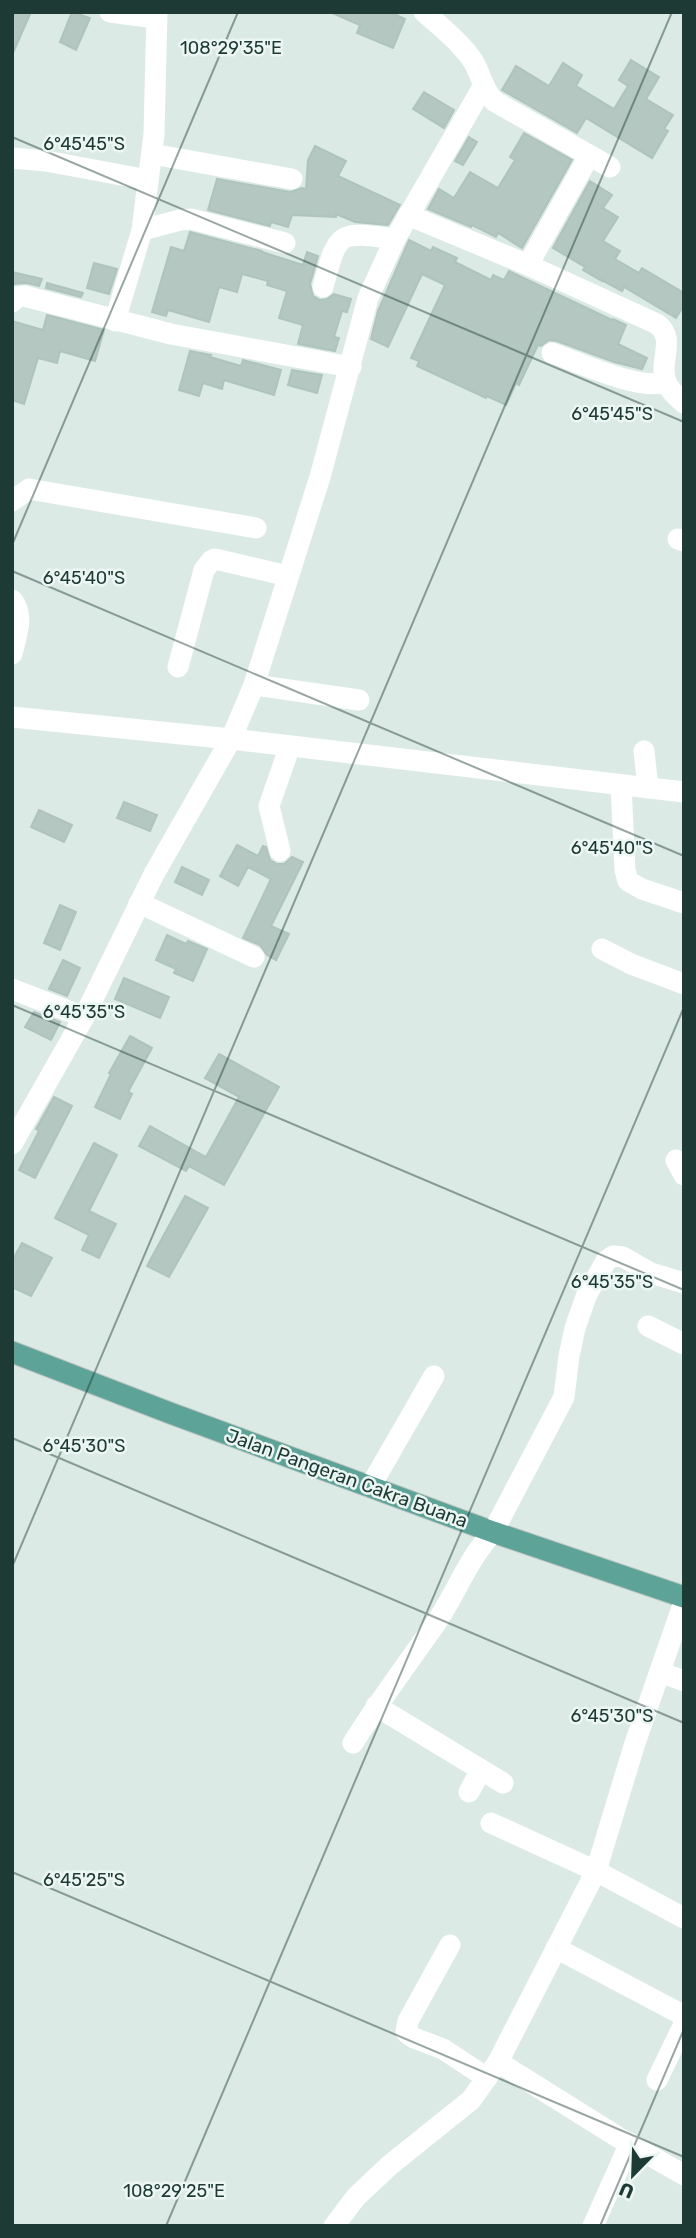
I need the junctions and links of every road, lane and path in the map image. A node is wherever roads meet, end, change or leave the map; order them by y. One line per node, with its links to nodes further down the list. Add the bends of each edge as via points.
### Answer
1 (110, 12): 3 (street)
2 (424, 12): 4 (street, via 469,56)
3 (157, 15): 5 (street)
4 (484, 85): 6 (street, via 500,106); 11 (street)
5 (152, 155): 9 (street); 10 (street)
6 (589, 156): 8 (street); 15 (street)
7 (12, 158): 10 (street)
8 (610, 167)
9 (292, 179)
10 (148, 180): 12 (street)
11 (408, 215): 13 (street); 15 (street)
12 (142, 230): 14 (street, via 191,219); 18 (street)
13 (394, 239): 16 (street, via 345,237 332,254); 20 (street, via 368,298)
14 (285, 243)
15 (528, 265): 21 (street, via 663,329 668,340)
16 (323, 287)
17 (12, 302): 18 (street, via 24,296)
18 (115, 321): 20 (street)
19 (552, 354): 21 (street, via 637,382)
20 (351, 367): 25 (street)
21 (666, 382): 22 (street)
22 (684, 403)
23 (12, 501): 24 (street, via 29,489)
24 (256, 528)
25 (288, 576): 28 (street, via 211,561 204,570); 29 (street)
26 (12, 600): 27 (street, via 20,619)
27 (12, 654)
28 (178, 667)
29 (254, 685): 30 (street); 32 (street)
30 (359, 700)
31 (12, 717): 32 (street)
32 (231, 739): 33 (street); 39 (street)
33 (290, 746): 35 (street); 38 (street, via 268,806)
34 (644, 751): 36 (street)
35 (621, 785): 36 (street); 40 (street, via 628,881)
36 (648, 788): 37 (street)
37 (684, 792)
38 (280, 851)
39 (139, 902): 42 (street); 45 (street)
40 (684, 903)
41 (602, 949): 43 (street)
42 (254, 957)
43 (684, 984)
44 (12, 989): 45 (street)
45 (84, 1017): 46 (street)
46 (12, 1144)
47 (684, 1283): 53 (street, via 651,1273 624,1257 606,1261 575,1328 564,1397)
48 (648, 1325): 49 (street)
49 (684, 1344)
50 (12, 1352): 52 (main road, Jalan Pangeran Cakra Buana)
51 (434, 1376): 52 (street)
52 (370, 1487): 53 (main road, Jalan Pangeran Cakra Buana)
53 (493, 1532): 54 (main road, Jalan Pangeran Cakra Buana); 58 (street, via 478,1548 435,1624)
54 (684, 1597)
55 (684, 1602): 56 (street)
56 (660, 1672): 57 (street); 64 (street)
57 (684, 1681)
58 (376, 1706): 59 (street); 60 (street)
59 (353, 1743)
60 (481, 1770): 61 (street); 62 (street)
61 (503, 1783)
62 (469, 1792)
63 (491, 1823): 64 (street)
64 (596, 1871): 65 (street); 67 (street)
65 (684, 1917)
66 (450, 1945): 68 (street, via 406,2032)
67 (556, 1948): 68 (street); 69 (street, via 679,2012 683,2026)
68 (492, 2070): 70 (street); 72 (street, via 471,2100 390,2165)
69 (657, 2080)
70 (630, 2143): 71 (street); 73 (street)
71 (684, 2175)
72 (334, 2226)
73 (593, 2226)

